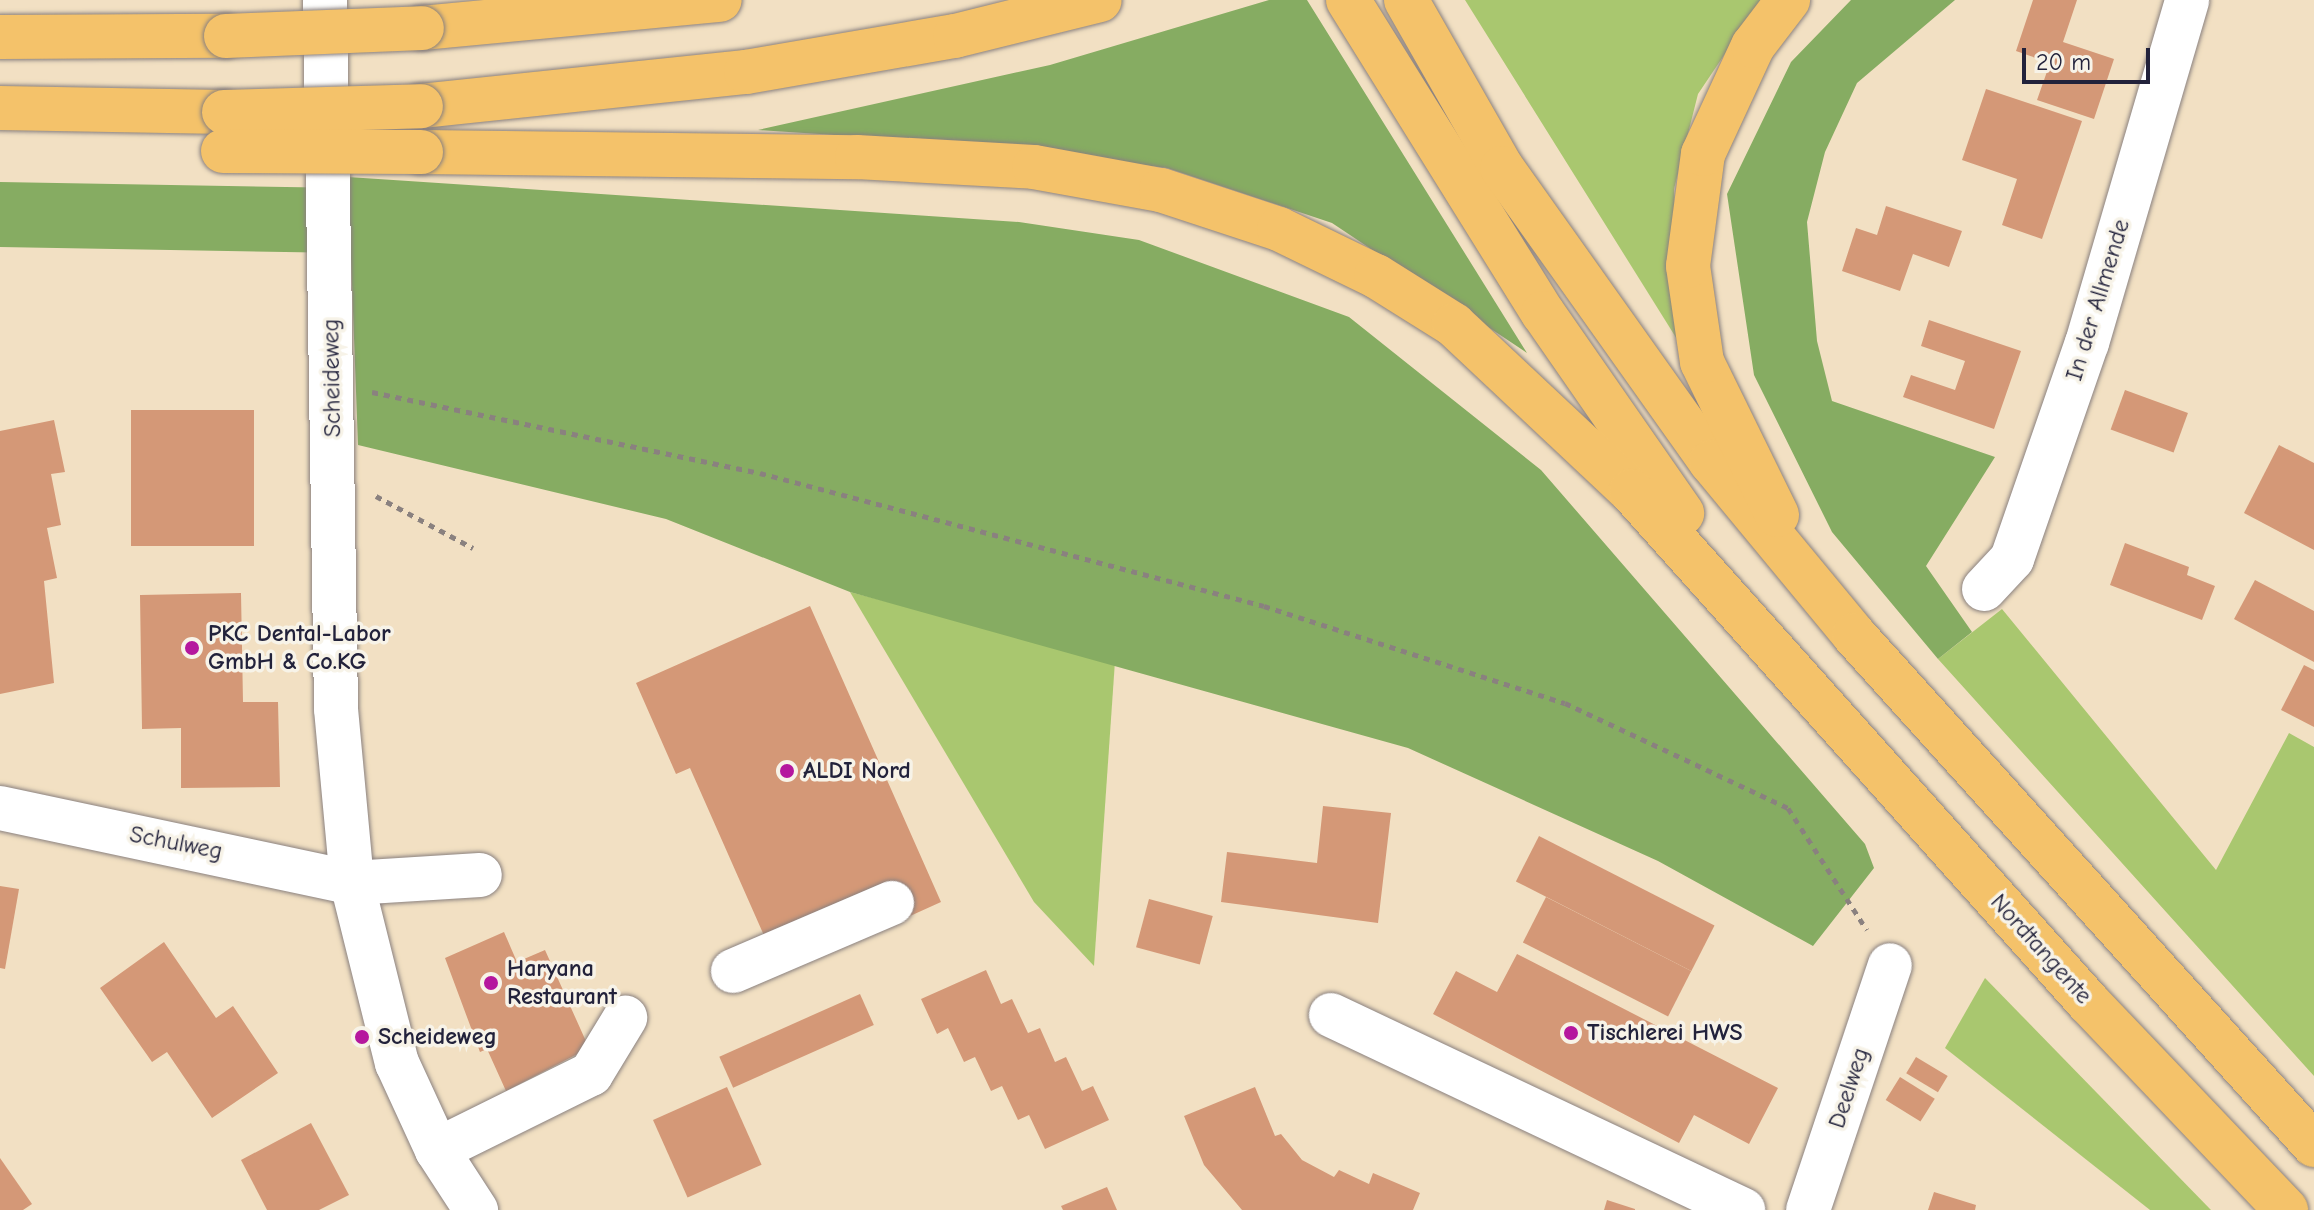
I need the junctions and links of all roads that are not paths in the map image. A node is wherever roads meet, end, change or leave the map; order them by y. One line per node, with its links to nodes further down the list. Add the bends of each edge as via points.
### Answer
1 (325, 0): 16 (street, Scheideweg, via 336,709)
2 (720, 0): 8 (highway, bridge, via 422,28)
3 (1100, 0): 10 (highway, bridge, via 955,36 746,72)
4 (1348, 0): 13 (highway, via 1543,313)
5 (1406, 0): 12 (highway, via 1582,290)
6 (1788, 0): 12 (highway, via 1753,46 1703,154 1688,266 1702,362 1774,509)
7 (2187, 0): 11 (street, In der Allmende, via 2047,459 2012,559)
8 (0, 37)
9 (0, 108): 10 (highway, via 100,114)
10 (223, 132): 13 (highway, bridge, via 421,152 857,157 1034,167 1161,190 1279,229 1376,276 1454,325 1620,480)
11 (1984, 589)
12 (1854, 635): 22 (highway)
13 (1804, 679): 27 (highway, Nordtangente, via 2089,1003)
14 (0, 808): 16 (street, Schulweg)
15 (480, 875): 16 (street, Schulweg)
16 (352, 883): 23 (street, Scheideweg, via 382,1023)
17 (892, 903): 19 (street)
18 (1890, 965): 26 (street, Deelweg)
19 (733, 971)
20 (1331, 1015): 25 (street)
21 (625, 1018): 23 (street, via 591,1074)
22 (2314, 1145)
23 (437, 1150): 24 (street, Scheideweg)
24 (476, 1210)
25 (1743, 1210)
26 (1808, 1210)
27 (2286, 1210)

